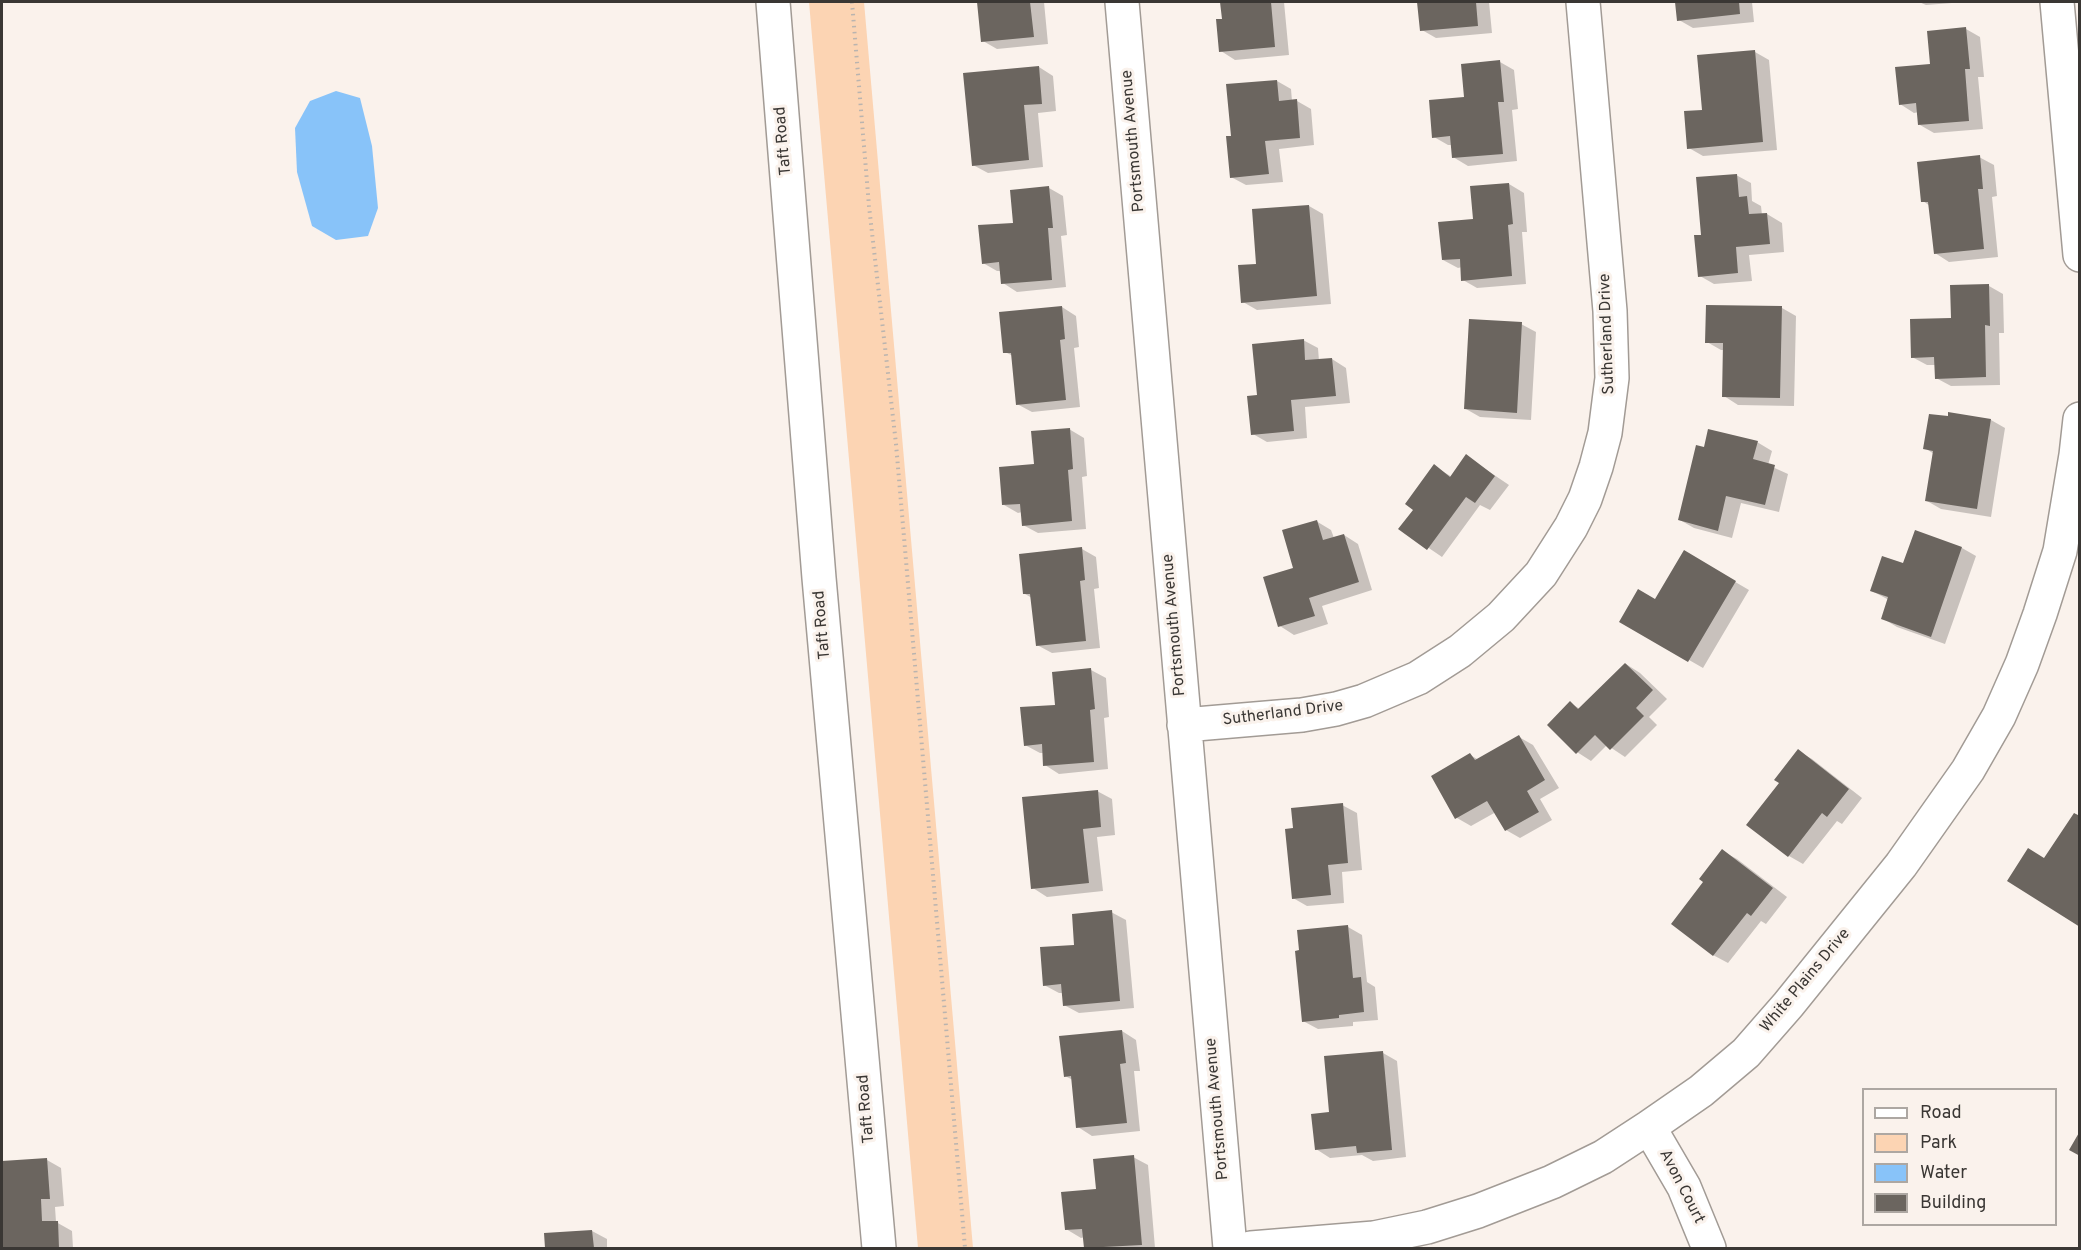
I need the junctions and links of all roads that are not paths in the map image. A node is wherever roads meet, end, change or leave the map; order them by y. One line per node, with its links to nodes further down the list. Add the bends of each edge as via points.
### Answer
1 (773, 2): 10 (street, Taft Road, via 818,567)
2 (1122, 2): 8 (street, Portsmouth Avenue)
3 (1583, 2): 8 (street, Sutherland Drive, via 1609,299 1612,378 1596,466 1571,527 1541,574 1501,617 1460,651 1418,678 1364,702 1336,709)
4 (2057, 2): 5 (street)
5 (2079, 255)
6 (2079, 419): 7 (street, White Plains Drive)
7 (2070, 554): 9 (street, White Plains Drive, via 1999,716 1968,770 1901,865 1746,1053)
8 (1184, 725): 11 (street, Portsmouth Avenue)
9 (1649, 1127): 12 (street, White Plains Drive, via 1604,1157 1552,1182 1427,1227 1374,1238); 13 (street, Avon Court, via 1684,1187)
10 (879, 1248)
11 (1230, 1248)
12 (1251, 1248)
13 (1709, 1248)

